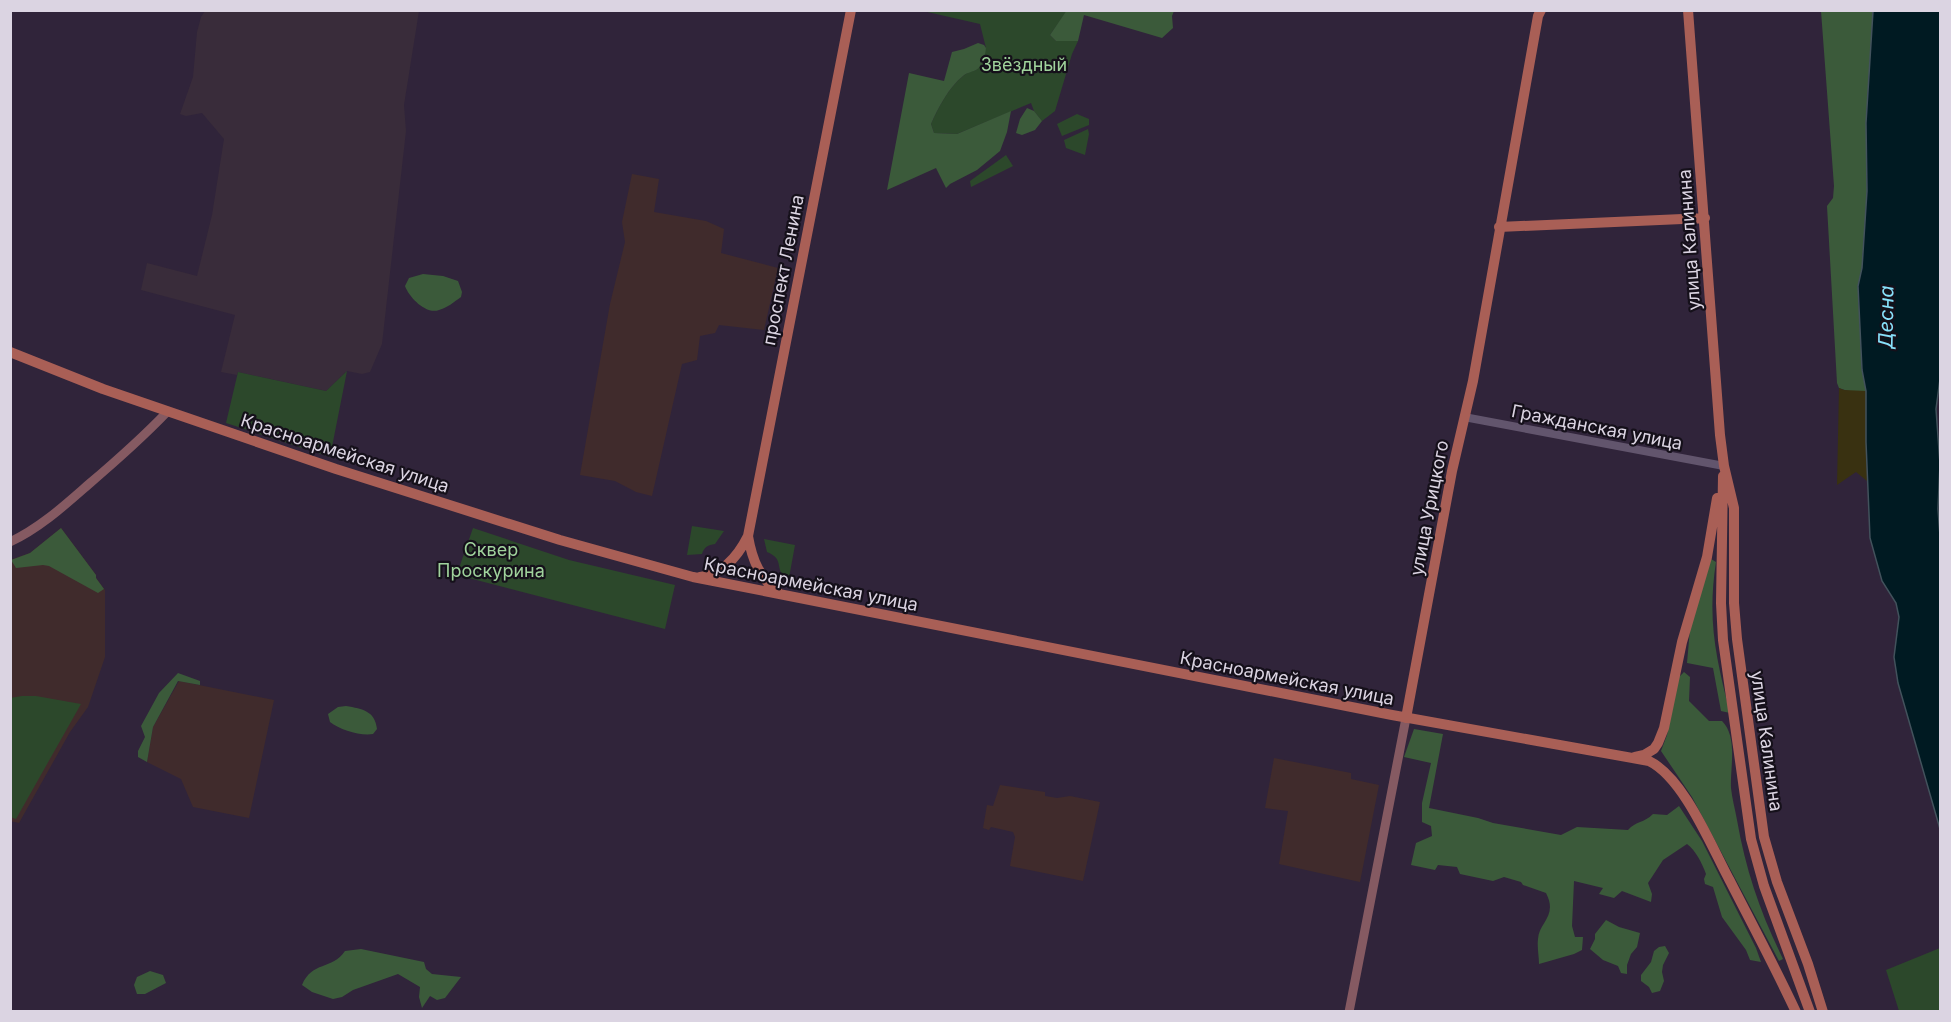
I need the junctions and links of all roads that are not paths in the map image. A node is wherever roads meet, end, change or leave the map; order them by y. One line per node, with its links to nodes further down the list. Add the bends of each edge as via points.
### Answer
1 (851, 10): 10 (main road, проспект Ленина)
2 (1541, 10): 5 (main road, улица Урицкого)
3 (1688, 10): 4 (main road, улица Калинина)
4 (1704, 218): 5 (main road); 9 (main road, улица Калинина)
5 (1499, 227): 8 (main road, улица Урицкого)
6 (10, 352): 7 (main road, Красноармейская улица)
7 (167, 412): 11 (main road, via 54,514); 12 (main road, Красноармейская улица, via 549,537)
8 (1464, 417): 9 (street, Гражданская улица); 14 (main road, улица Урицкого)
9 (1724, 466): 15 (main road, via 1707,557 1682,642 1664,728 1654,749); 18 (main road, улица Калинина, via 1722,621 1751,839); 19 (main road, улица Калинина, via 1735,513 1734,603 1738,647 1766,848)
10 (748, 536): 12 (main road, via 728,565 710,575); 13 (main road, via 759,571)
11 (10, 542)
12 (693, 577): 13 (main road, Красноармейская улица)
13 (782, 595): 14 (main road, Красноармейская улица)
14 (1406, 718): 15 (main road, Красноармейская улица); 16 (main road, улица Урицкого)
15 (1628, 758): 17 (main road, Красноармейская улица, via 1655,764 1682,793)
16 (1348, 1011)
17 (1796, 1011)
18 (1810, 1011)
19 (1823, 1011)

